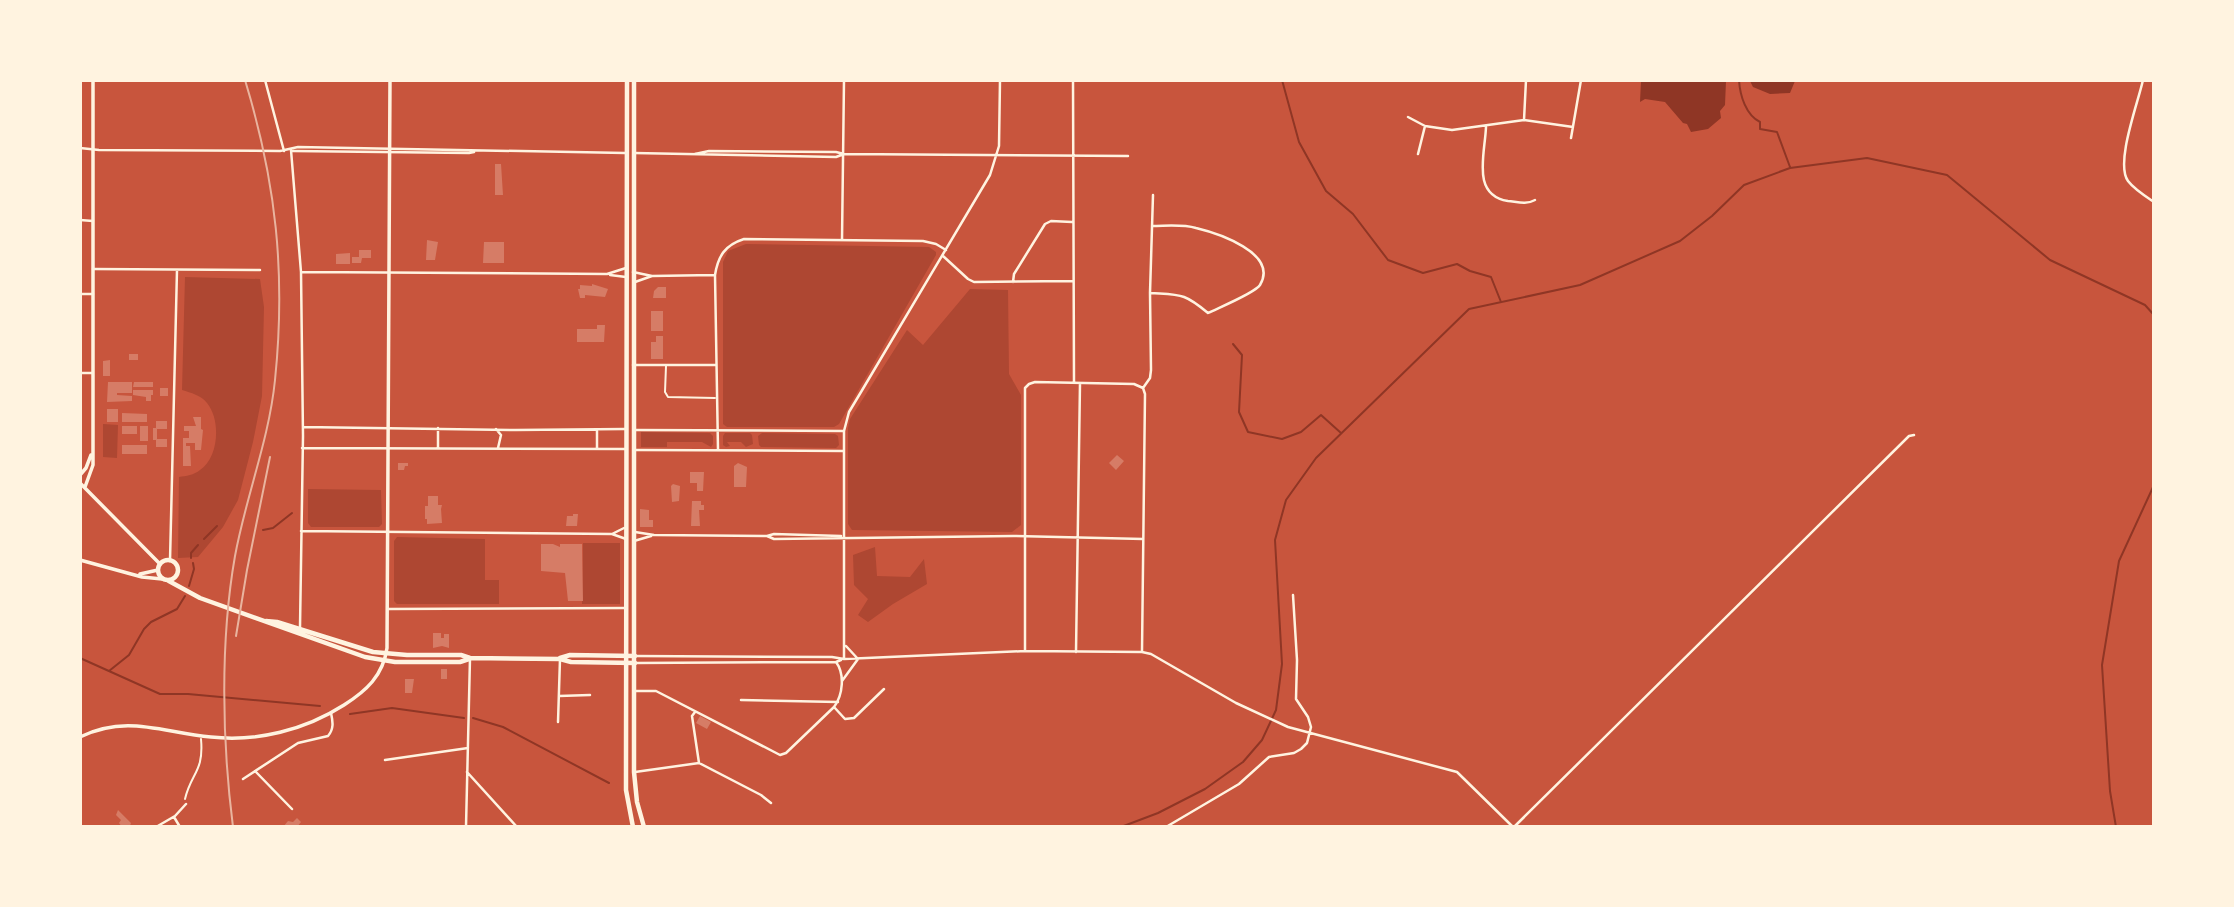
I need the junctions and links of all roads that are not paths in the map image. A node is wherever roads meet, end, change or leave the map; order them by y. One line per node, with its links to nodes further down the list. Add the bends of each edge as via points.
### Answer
1 (94, 80): 19 (main road)
2 (265, 80): 21 (street)
3 (390, 80): 22 (main road)
4 (627, 80): 23 (main road)
5 (634, 80): 24 (main road)
6 (844, 80): 26 (street)
7 (1000, 80): 27 (street)
8 (1073, 80): 28 (street)
9 (1526, 80): 13 (street)
10 (1581, 80): 16 (street)
11 (2143, 80): 32 (street, via 2124,170 2128,181)
12 (1408, 117): 14 (street)
13 (1524, 120): 15 (street); 16 (street)
14 (1425, 126): 15 (street, via 1452,130); 25 (street)
15 (1486, 127): 31 (street, via 1483,181 1488,192 1496,199)
16 (1573, 127): 17 (street)
17 (1571, 138)
18 (80, 148): 19 (street)
19 (94, 149): 21 (street); 34 (main road)
20 (291, 150): 21 (street); 22 (street); 45 (street)
21 (282, 151)
22 (390, 151): 23 (street); 47 (main road)
23 (626, 153): 41 (main road)
24 (634, 153): 26 (street); 39 (main road)
25 (1418, 153)
26 (844, 155): 27 (street); 37 (street)
27 (997, 155): 28 (street); 38 (street, via 988,181)
28 (1073, 156): 29 (street); 35 (street)
29 (1128, 156)
30 (1153, 195): 36 (street)
31 (1535, 200)
32 (2154, 202)
33 (80, 220): 34 (street)
34 (93, 220): 42 (main road)
35 (1072, 222): 52 (street); 53 (street, via 1045,223)
36 (1152, 226): 55 (street); 55 (street, via 1194,227 1250,248 1261,262 1263,274 1260,285 1250,293 1208,313 1183,295)
37 (842, 240): 38 (street, via 923,241); 49 (street, via 744,239 723,252)
38 (946, 250): 40 (street)
39 (633, 255): 46 (main road); 51 (main road)
40 (943, 256): 53 (street, via 974,282); 76 (street, via 849,412)
41 (626, 268): 48 (street); 51 (main road)
42 (93, 269): 43 (street); 57 (main road)
43 (177, 270): 44 (street); 104 (street)
44 (260, 270)
45 (302, 272): 47 (street); 68 (street)
46 (633, 272): 50 (street); 54 (main road); 58 (main road)
47 (390, 273): 48 (street); 69 (main road)
48 (607, 274): 51 (street)
49 (715, 275): 50 (street); 61 (street)
50 (652, 276): 54 (street)
51 (626, 278): 58 (main road)
52 (1073, 281): 53 (street); 64 (street)
53 (1013, 282)
54 (633, 284): 59 (main road)
55 (1150, 293): 66 (street, via 1151,370)
56 (80, 294): 57 (street)
57 (93, 294): 63 (main road)
58 (626, 294): 72 (main road)
59 (633, 365): 60 (street); 74 (main road)
60 (666, 365): 61 (street); 67 (lane, via 668,397)
61 (716, 365): 67 (street)
62 (80, 373): 63 (street)
63 (92, 373): 87 (main road)
64 (1074, 383): 65 (street); 98 (street, via 1035,383 1025,388)
65 (1080, 383): 66 (street); 99 (street)
66 (1143, 388): 101 (street)
67 (717, 398): 75 (street)
68 (303, 427): 69 (street); 79 (street)
69 (388, 428): 70 (street); 78 (main road)
70 (438, 428): 71 (street); 80 (street)
71 (496, 429): 73 (street); 81 (street, via 500,435)
72 (626, 429): 73 (street); 83 (main road)
73 (597, 430): 82 (street)
74 (634, 430): 75 (street); 84 (main road)
75 (718, 430): 76 (street); 85 (street)
76 (844, 431): 86 (street)
77 (1914, 435): 164 (street)
78 (388, 447): 79 (street); 80 (street); 93 (main road)
79 (302, 448): 92 (street)
80 (438, 448): 81 (street)
81 (497, 449): 82 (street)
82 (597, 449): 83 (street)
83 (626, 449): 91 (main road)
84 (634, 450): 85 (street); 94 (main road)
85 (718, 450): 86 (street)
86 (844, 451): 97 (street)
87 (92, 453): 88 (main road); 90 (main road)
88 (80, 475)
89 (80, 483): 90 (main road)
90 (85, 487): 105 (main road)
91 (626, 527): 95 (street); 100 (main road)
92 (301, 531): 93 (street); 115 (street)
93 (388, 532): 95 (street); 113 (main road)
94 (634, 532): 96 (street); 100 (main road); 102 (main road)
95 (612, 534): 100 (street)
96 (654, 535): 97 (street); 102 (street)
97 (844, 537): 98 (street); 117 (street)
98 (1025, 537): 99 (street); 118 (street)
99 (1077, 538): 101 (street); 119 (street)
100 (626, 539): 112 (main road)
101 (1143, 539): 120 (street)
102 (634, 541): 123 (main road)
103 (80, 560): 108 (main road)
104 (170, 561): 105 (main road); 107 (main road)
105 (160, 564): 106 (main road)
106 (158, 570): 108 (main road); 109 (main road)
107 (178, 571): 109 (main road, via 174,579); 110 (main road)
108 (135, 574): 109 (main road)
109 (164, 580): 110 (main road)
110 (183, 588): 114 (main road)
111 (1293, 595): 143 (street, via 1296,699 1308,717)
112 (625, 608): 113 (street); 122 (main road)
113 (388, 609): 121 (main road)
114 (265, 621): 115 (main road); 116 (main road)
115 (300, 628): 116 (street); 121 (main road)
116 (299, 635): 128 (main road)
117 (844, 645): 126 (street); 127 (street)
118 (1025, 651): 119 (street); 127 (street)
119 (1076, 652): 120 (street)
120 (1142, 652): 143 (street, via 1256,713)
121 (386, 654): 124 (main road); 128 (main road)
122 (626, 655): 123 (main road); 125 (main road); 130 (main road)
123 (635, 656): 126 (street); 131 (main road)
124 (470, 658): 125 (main road); 128 (main road, via 460,662); 145 (street)
125 (559, 659): 130 (main road); 136 (street)
126 (844, 659): 127 (street); 129 (street)
127 (858, 659): 132 (street)
128 (385, 661): 141 (main road, via 365,690)
129 (836, 662): 131 (street); 132 (street)
130 (626, 663): 131 (main road); 151 (main road)
131 (635, 663): 134 (main road)
132 (841, 682): 138 (street)
133 (884, 690): 139 (street, via 853,718 845,719)
134 (636, 691): 140 (street, via 656,691); 150 (main road)
135 (590, 695): 136 (street)
136 (559, 696): 142 (street)
137 (741, 700): 138 (street)
138 (838, 702): 139 (street)
139 (834, 707): 140 (street, via 780,755)
140 (695, 711): 147 (street)
141 (331, 713): 144 (main road, via 281,732 247,738 200,736 145,725 108,727); 148 (street, via 332,729 327,736 298,743)
142 (558, 722)
143 (1310, 734): 163 (street, via 1301,749 1269,757 1239,784); 164 (street, via 1457,772)
144 (80, 737)
145 (468, 748): 146 (street); 149 (street)
146 (385, 760)
147 (699, 763): 150 (street); 153 (street)
148 (255, 771): 152 (street); 155 (street)
149 (467, 772): 159 (street); 160 (street)
150 (634, 772): 151 (main road); 162 (main road)
151 (626, 773): 161 (main road)
152 (243, 779)
153 (771, 803)
154 (186, 804): 156 (street)
155 (292, 809)
156 (174, 817): 157 (street); 158 (street)
157 (156, 827)
158 (180, 827)
159 (466, 827)
160 (517, 827)
161 (633, 827)
162 (643, 827)
163 (1166, 827)
164 (1514, 827)

